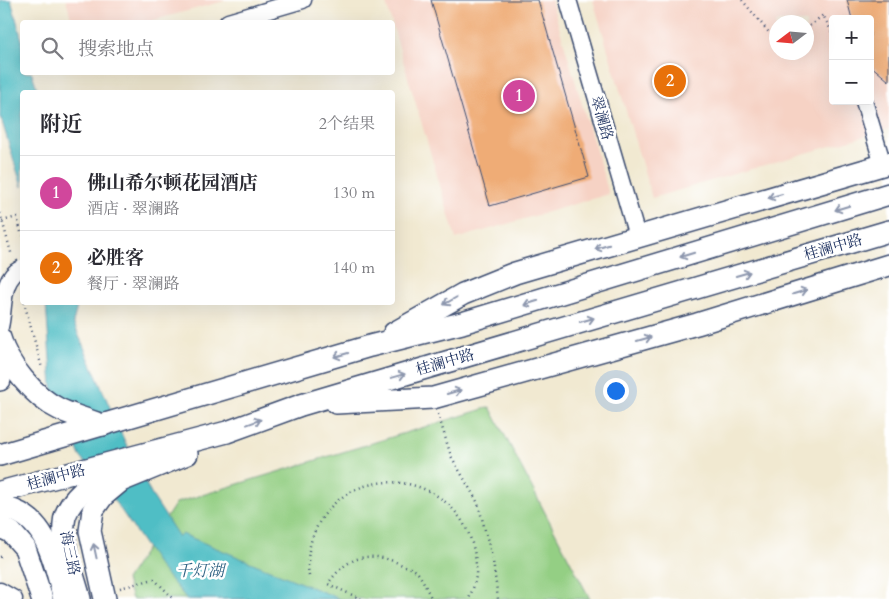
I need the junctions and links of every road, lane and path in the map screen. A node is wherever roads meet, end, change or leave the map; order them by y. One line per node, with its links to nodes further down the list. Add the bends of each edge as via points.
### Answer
1 (303, 0): 4 (street)
2 (568, 0): 14 (street, 翠澜路)
3 (742, 0): 7 (path)
4 (235, 20)
5 (814, 22): 6 (path, via 823,15)
6 (829, 26)
7 (769, 33)
8 (865, 105): 9 (street)
9 (886, 164): 14 (main road, one-way to 14)
10 (889, 194): 19 (main road, one-way to 19, via 462,323)
11 (2, 221): 12 (path, via 17,217)
12 (20, 228)
13 (889, 231): 23 (main road, 桂澜中路, one-way to 13)
14 (637, 236): 19 (main road, one-way to 19, via 492,282 463,294)
15 (889, 265): 22 (main road, one-way to 15, via 697,324)
16 (20, 269): 18 (street, bridge, via 6,283)
17 (25, 305): 20 (path)
18 (1, 338): 21 (main road); 24 (main road, via 25,382 43,398 58,408)
19 (370, 346): 24 (main road, one-way to 24)
20 (42, 368)
21 (0, 380)
22 (433, 398): 23 (main road); 44 (path, via 451,456 478,503 493,561)
23 (301, 405): 25 (main road, 桂澜中路, one-way to 23)
24 (103, 425): 26 (main road)
25 (227, 432): 27 (main road, 桂澜中路); 35 (main road, one-way to 25, via 90,531 93,510 121,481 182,456)
26 (0, 455)
27 (140, 455): 28 (main road, 桂澜中路); 39 (main road, 海三路, via 106,472 70,506 64,522 64,536)
28 (0, 492)
29 (0, 508): 38 (main road, 海三路, via 16,511 34,523 52,556)
30 (0, 527): 37 (main road, via 11,532 25,548)
31 (4, 556): 32 (path)
32 (0, 557)
33 (309, 576): 43 (path, via 307,562 313,534 327,511 348,493 373,483 401,481 427,489 450,504 467,526 475,553 476,580)
34 (0, 591): 36 (street)
35 (104, 596): 40 (path, via 154,579)
36 (14, 599)
37 (42, 599)
38 (64, 599)
39 (80, 599)
40 (174, 599)
41 (361, 599): 42 (path, via 328,584 336,572 350,561 367,556 393,561 416,571)
42 (432, 599)
43 (469, 599)
44 (498, 599)

